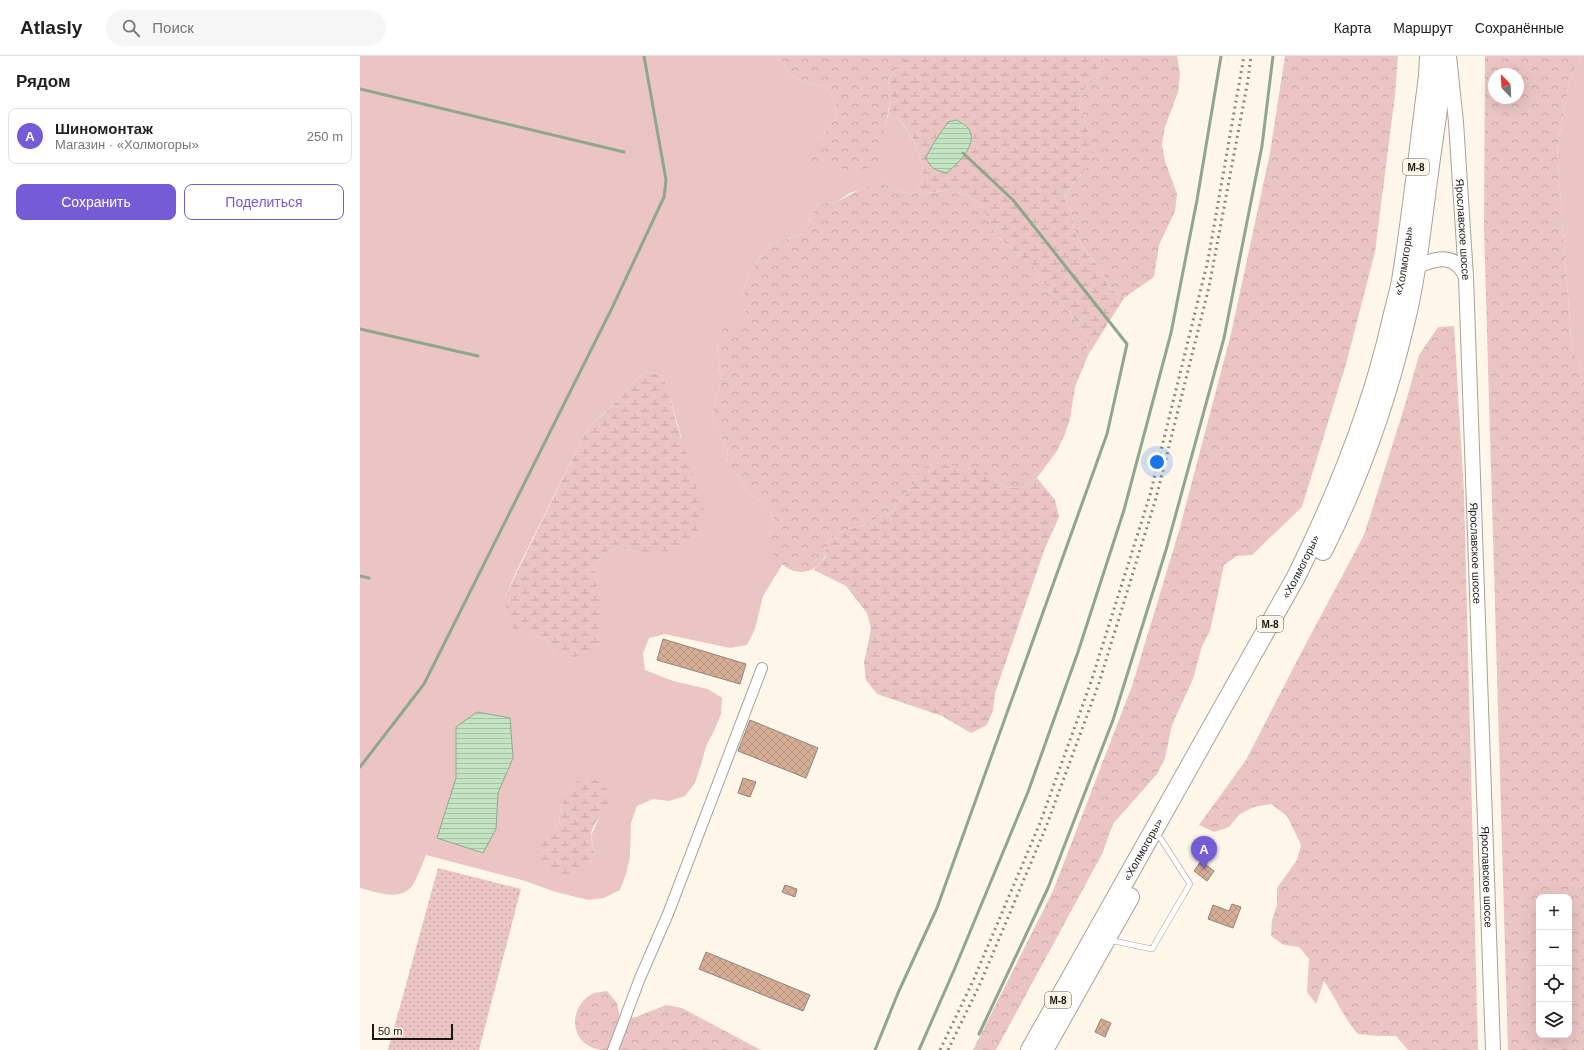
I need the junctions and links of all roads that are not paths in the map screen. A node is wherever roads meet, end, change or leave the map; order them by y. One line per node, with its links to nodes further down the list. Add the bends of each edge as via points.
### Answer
1 (1428, 56): 4 (highway, «Холмогоры» / М-8)
2 (1444, 56): 4 (highway, «Холмогоры» / М-8)
3 (1449, 56): 5 (main road, Ярославское шоссе)
4 (1408, 272): 5 (main road, via 1432,260 1451,260 1458,264); 7 (highway, «Холмогоры» / М-8, via 1404,327 1393,369 1364,454 1333,530 1306,584); 10 (highway, «Холмогоры» / М-8, via 1369,401 1338,488 1296,577)
5 (1466, 277): 12 (main road, Ярославское шоссе)
6 (762, 668): 9 (street)
7 (1161, 839): 8 (highway, «Холмогоры» / М-8); 8 (lane, via 1190,884 1152,949)
8 (1106, 940): 11 (highway, «Холмогоры» / М-8)
9 (613, 1050)
10 (1030, 1050)
11 (1044, 1050)
12 (1493, 1050)

